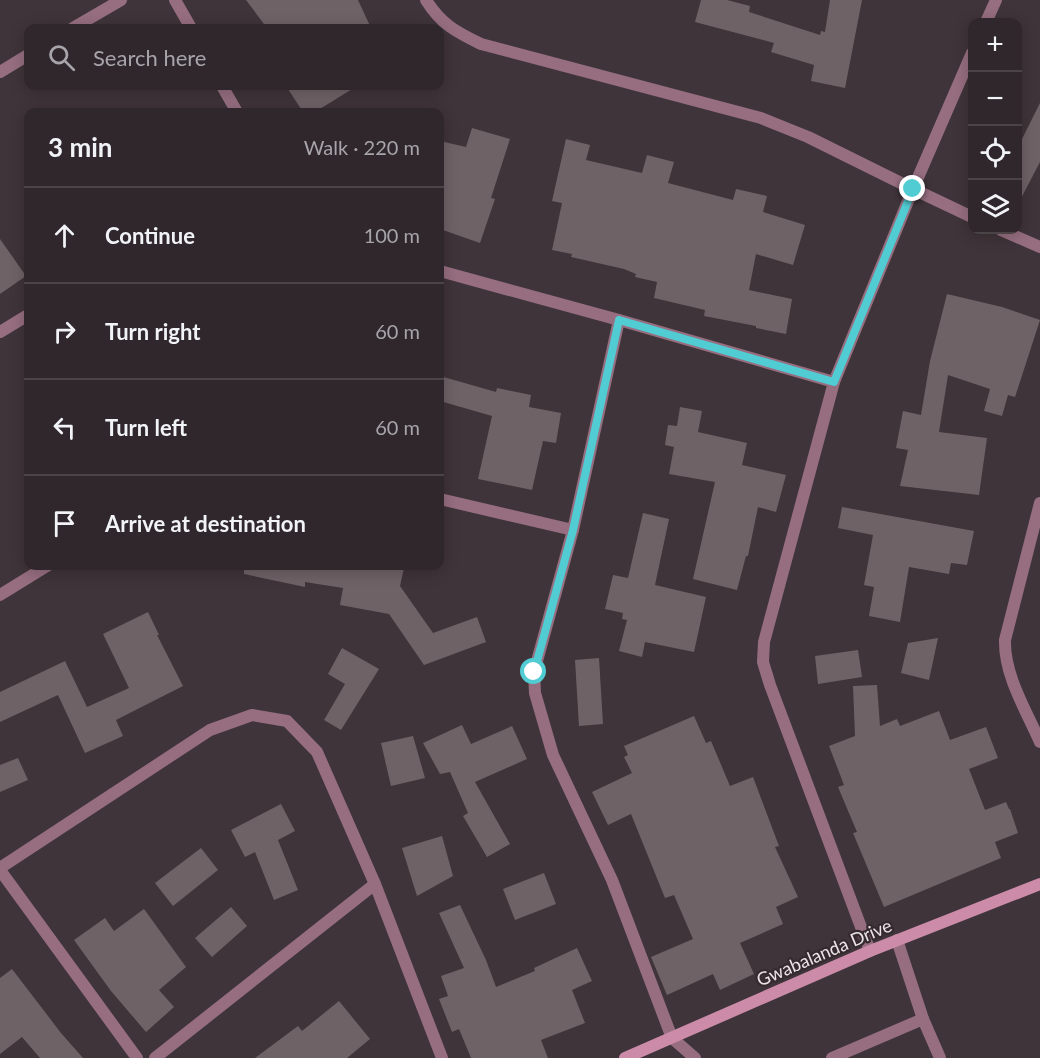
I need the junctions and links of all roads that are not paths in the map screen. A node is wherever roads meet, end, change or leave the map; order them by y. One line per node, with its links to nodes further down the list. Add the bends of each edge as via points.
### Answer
1 (121, 0): 6 (street)
2 (176, 0): 7 (street)
3 (426, 0): 13 (street, via 452,30 481,44 761,118)
4 (996, 0): 5 (street)
5 (988, 18)
6 (80, 24)
7 (189, 24)
8 (24, 57): 10 (street)
9 (968, 62): 13 (street)
10 (0, 72)
11 (224, 90): 12 (street)
12 (235, 108)
13 (913, 189): 14 (street); 21 (street)
14 (968, 215)
15 (1010, 234): 16 (street)
16 (1040, 247)
17 (444, 272): 19 (street)
18 (24, 317): 20 (street)
19 (619, 320): 21 (street); 24 (street)
20 (0, 332)
21 (834, 382): 32 (street, via 764,642 764,662)
22 (444, 500): 24 (street)
23 (1040, 503): 27 (street, via 1004,655)
24 (573, 530): 34 (street, via 534,672 535,693 553,755 612,880)
25 (41, 570): 26 (street)
26 (0, 595)
27 (1040, 742)
28 (0, 869): 29 (street, via 210,730 252,715 287,721 316,752); 35 (street)
29 (375, 884): 36 (street); 37 (street)
30 (1040, 884): 31 (street, Gwabalanda Drive)
31 (897, 940): 32 (street, Gwabalanda Drive); 33 (street)
32 (870, 951): 34 (street, Gwabalanda Drive)
33 (923, 1019): 40 (street); 41 (street)
34 (672, 1038): 38 (street, Gwabalanda Drive); 39 (street)
35 (137, 1058)
36 (155, 1058)
37 (442, 1058)
38 (625, 1058)
39 (695, 1058)
40 (832, 1058)
41 (940, 1058)

